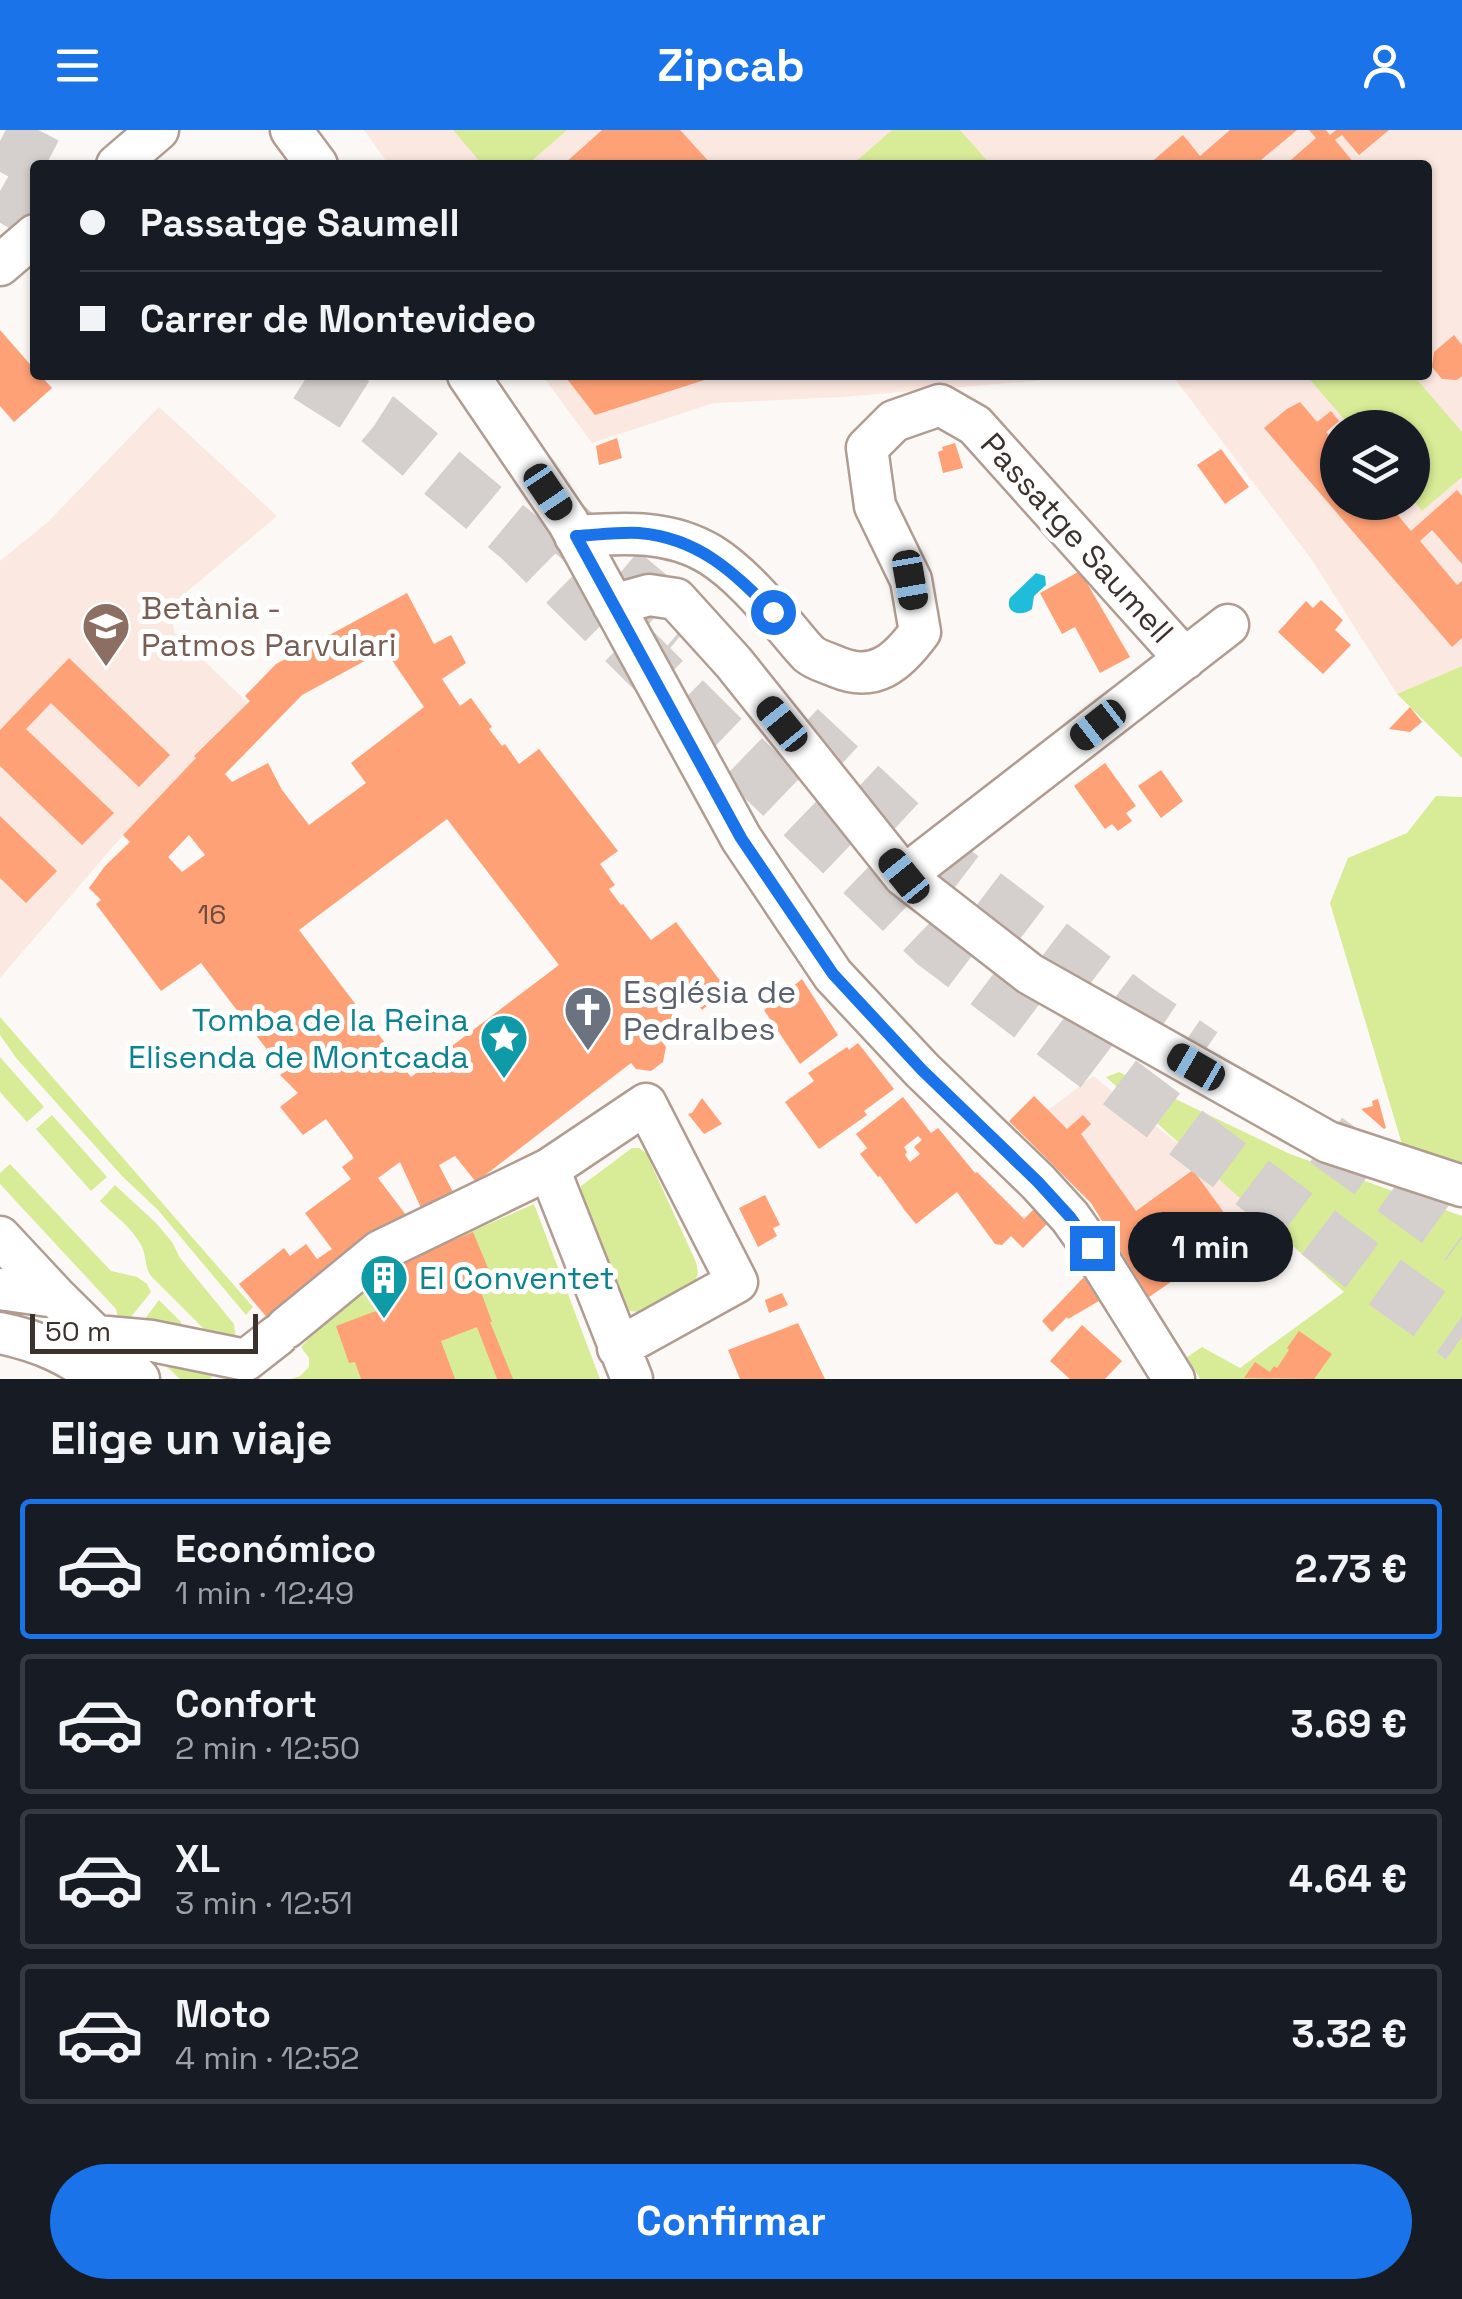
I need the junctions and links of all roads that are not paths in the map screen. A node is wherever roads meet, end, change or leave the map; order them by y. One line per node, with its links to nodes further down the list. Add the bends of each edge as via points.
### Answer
1 (158, 130): 3 (street)
2 (291, 130): 4 (street)
3 (123, 160)
4 (313, 160)
5 (30, 239): 6 (street)
6 (0, 265)
7 (472, 380): 8 (street)
8 (576, 536): 9 (street); 11 (street, Passatge Saumell, via 668,537 710,555 811,656 851,673 882,669 920,632 910,580 875,506 867,448 894,422 940,405 975,425)
9 (612, 606): 12 (street, via 648,595 676,599); 24 (street, via 741,838 833,974 1070,1217)
10 (1228, 625): 11 (street)
11 (1185, 659): 12 (street)
12 (904, 876): 14 (street, via 1030,974 1328,1142)
13 (549, 1168): 20 (street); 20 (street, via 646,1104 737,1282); 21 (street, via 380,1251 282,1331)
14 (1462, 1186)
15 (0, 1237): 17 (street)
16 (0, 1289): 17 (street)
17 (56, 1297): 19 (street)
18 (0, 1333): 22 (street, via 40,1342)
19 (96, 1336): 21 (street, via 152,1341); 23 (street)
20 (625, 1364)
21 (248, 1369)
22 (101, 1379)
23 (140, 1379)
24 (1174, 1379)

